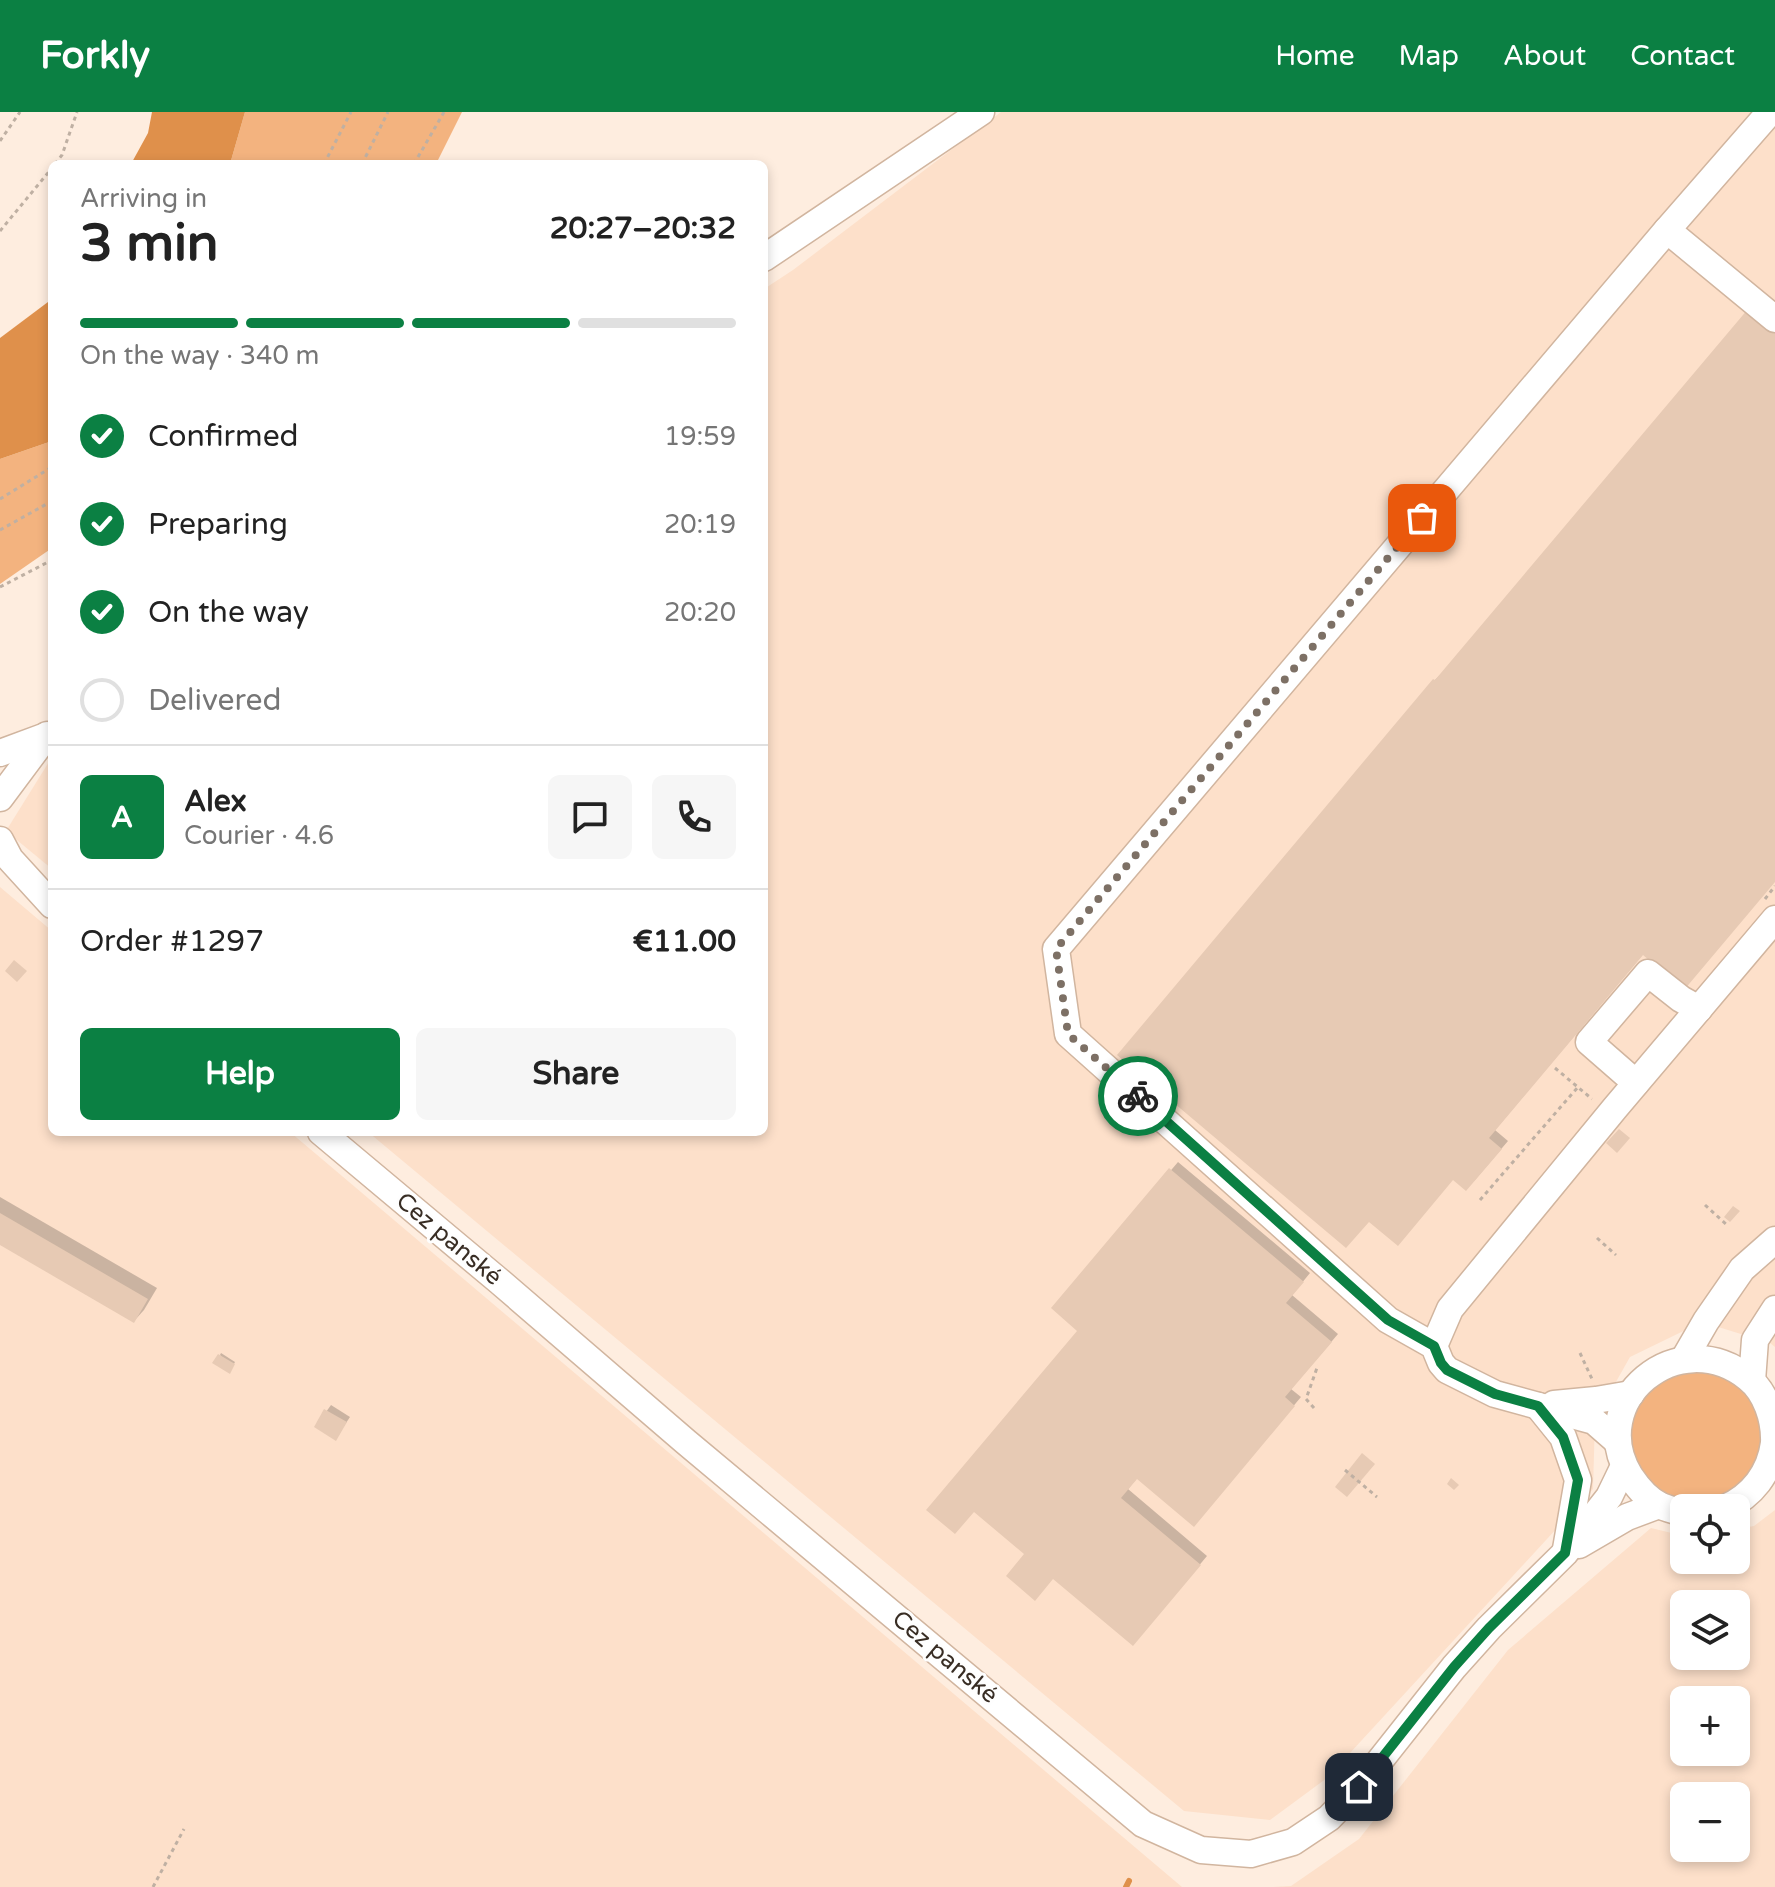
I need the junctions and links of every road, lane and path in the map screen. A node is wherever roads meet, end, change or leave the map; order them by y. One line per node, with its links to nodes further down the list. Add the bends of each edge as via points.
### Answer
1 (20, 112): 8 (path)
2 (77, 112): 9 (path)
3 (351, 112): 10 (path)
4 (388, 112): 11 (path)
5 (444, 112): 12 (path)
6 (981, 112): 16 (street)
7 (1770, 112): 14 (street)
8 (0, 141)
9 (58, 160)
10 (326, 160)
11 (364, 160)
12 (416, 160)
13 (48, 173): 15 (path)
14 (1667, 230): 17 (street); 46 (street, via 1056,949 1068,1034 1388,1320)
15 (0, 231)
16 (768, 255)
17 (1775, 319)
18 (48, 469): 19 (path)
19 (0, 499)
20 (48, 503): 21 (path)
21 (0, 530)
22 (48, 562): 23 (path)
23 (0, 587)
24 (48, 734): 26 (street)
25 (48, 735): 27 (street)
26 (0, 753)
27 (0, 798)
28 (0, 840): 30 (street)
29 (0, 874): 31 (street)
30 (48, 902)
31 (48, 904)
32 (1775, 919): 33 (street)
33 (1699, 1009): 35 (street); 35 (street, via 1648,973 1589,1042)
34 (1555, 1068): 36 (path)
35 (1636, 1083): 46 (street, via 1450,1309)
36 (1578, 1087): 37 (path); 39 (path)
37 (1595, 1101)
38 (326, 1136): 63 (street, Cez panské, via 1143,1824 1201,1850 1251,1854 1293,1842 1329,1818 1454,1667)
39 (1480, 1200)
40 (1705, 1205): 41 (path)
41 (1727, 1225)
42 (1597, 1238): 44 (path)
43 (1775, 1240): 48 (street, via 1742,1269)
44 (1616, 1255)
45 (1775, 1309): 50 (street, via 1755,1340)
46 (1434, 1346): 53 (street, via 1447,1370 1495,1394)
47 (1580, 1353): 51 (path)
48 (1684, 1359): 50 (street, via 1717,1361); 52 (street, via 1647,1376)
49 (1318, 1365): 54 (path, via 1306,1399)
50 (1752, 1381): 55 (street, via 1772,1416)
51 (1597, 1389)
52 (1631, 1394): 53 (street); 56 (street, Cez panské, via 1621,1416)
53 (1538, 1406): 56 (street, via 1594,1421); 63 (street, via 1563,1437 1578,1480)
54 (1314, 1408)
55 (1775, 1436): 58 (street)
56 (1621, 1454): 61 (street, Cez panské, via 1637,1487); 63 (street, Cez panské, via 1609,1497)
57 (1345, 1470): 60 (path)
58 (1768, 1481): 59 (street)
59 (1750, 1494)
60 (1377, 1497)
61 (1670, 1508)
62 (1670, 1509): 63 (street, Cez panské, via 1627,1517)
63 (1565, 1553)
64 (184, 1829): 65 (path)
65 (153, 1887)

